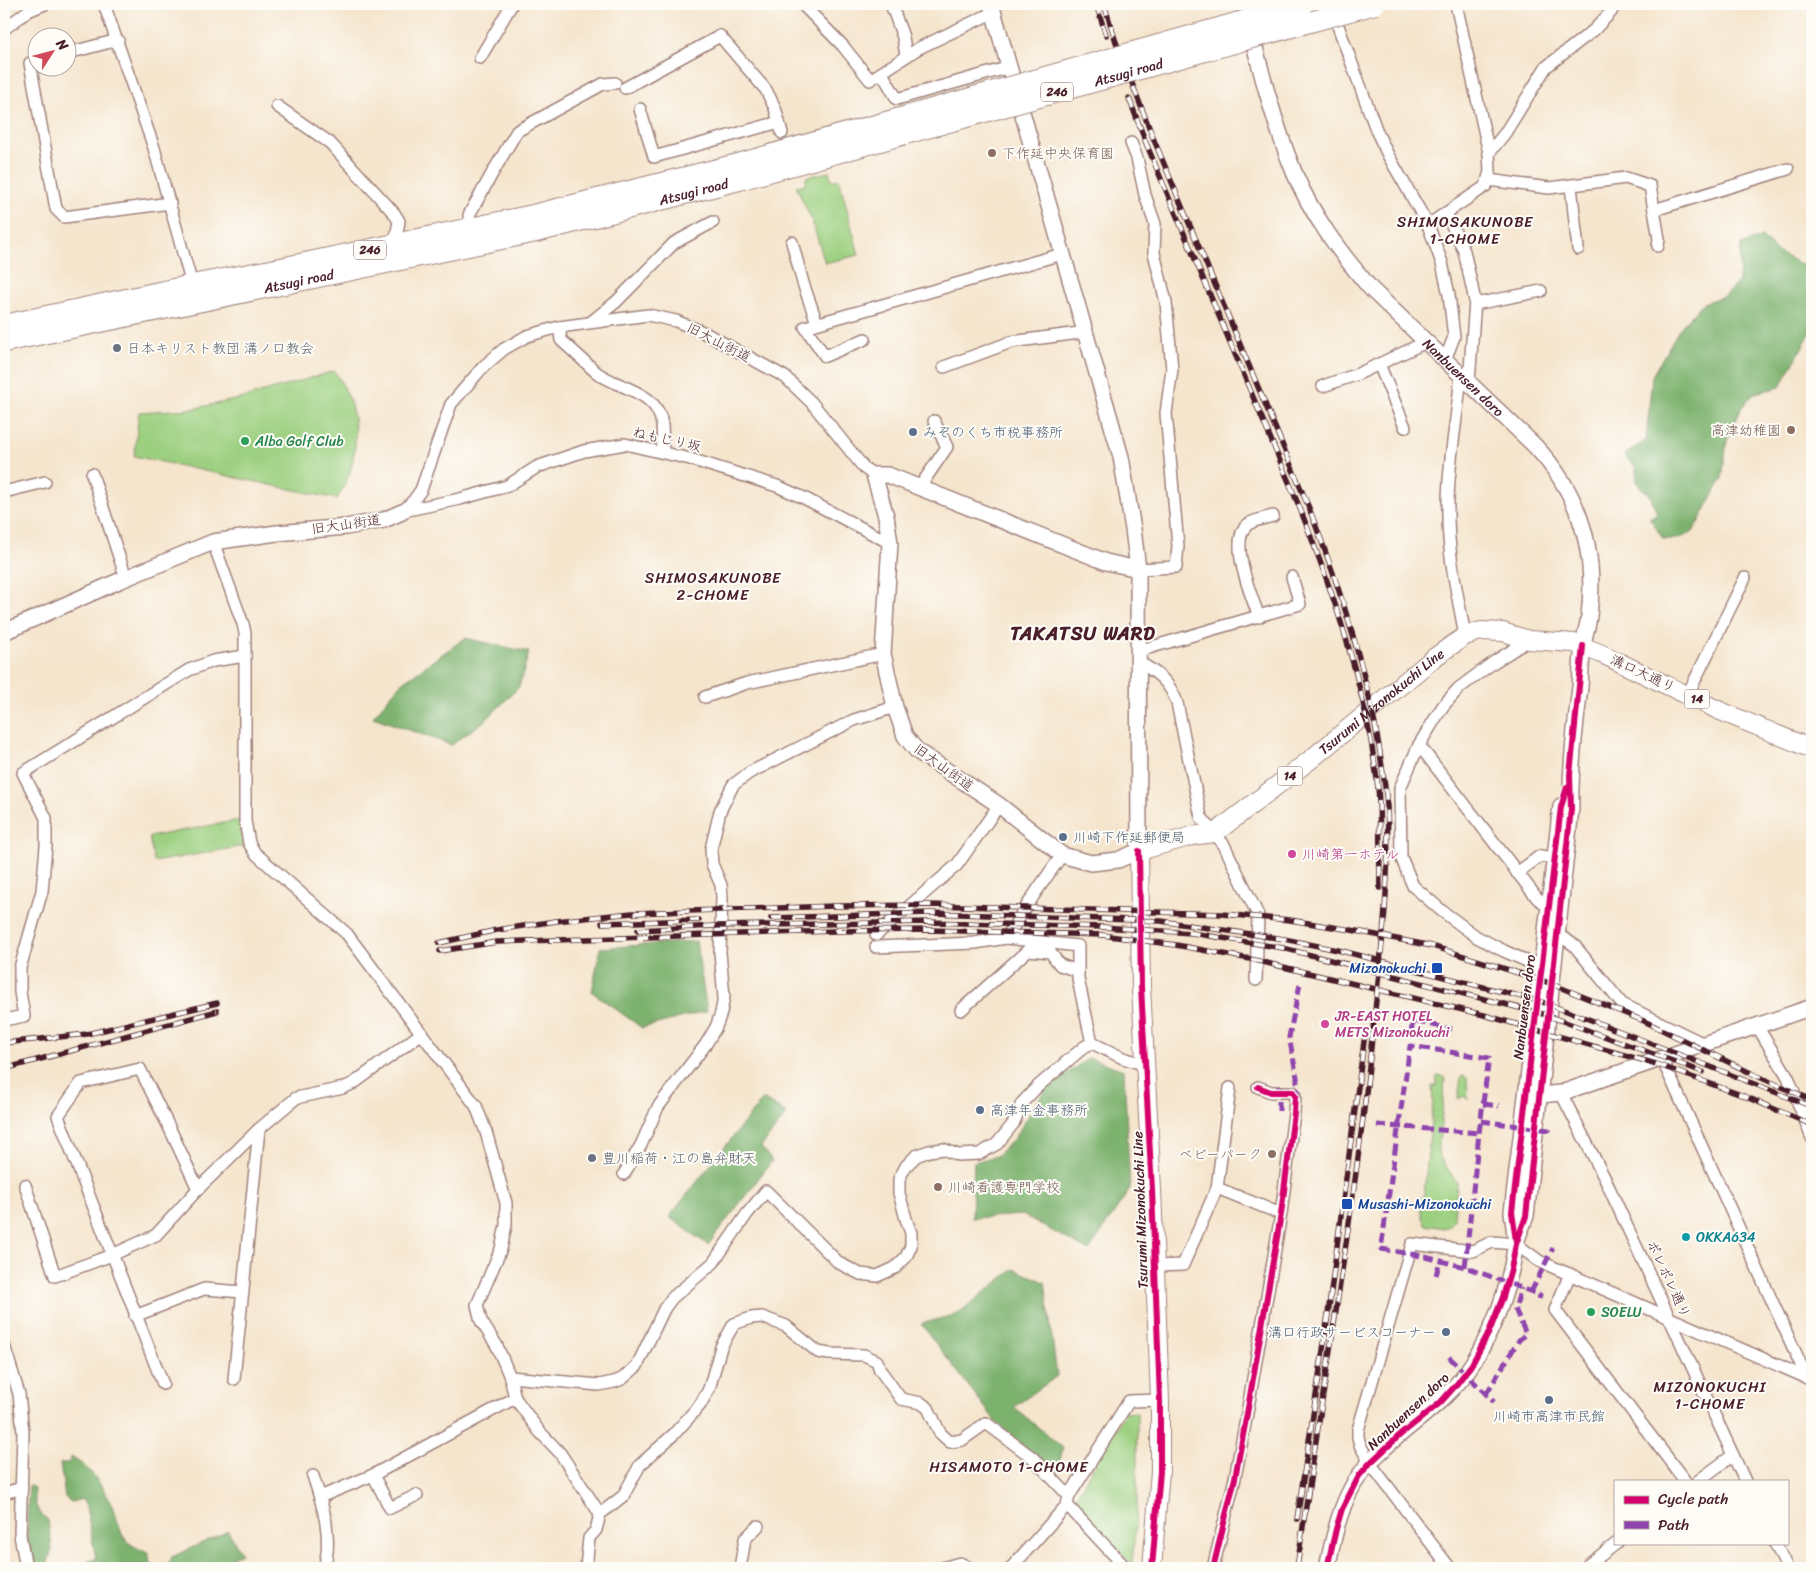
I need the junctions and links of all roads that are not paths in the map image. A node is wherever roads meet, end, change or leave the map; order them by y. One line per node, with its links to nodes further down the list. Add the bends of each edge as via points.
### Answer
1 (44, 4): 13 (street)
2 (104, 4): 14 (street)
3 (512, 4): 17 (street)
4 (802, 4): 19 (street, via 843,46 870,80)
5 (891, 4): 16 (street)
6 (1244, 4): 50 (street, Nanbuensen doro, via 1268,98 1294,173 1310,205 1348,262)
7 (1303, 4): 26 (highway, Atsugi road / 246, bridge)
8 (1330, 4): 33 (street, via 1377,132)
9 (1375, 4): 26 (highway, Atsugi road / 246, bridge)
10 (1456, 4): 24 (street)
11 (1614, 4): 24 (street, via 1594,30 1546,67)
12 (992, 8): 16 (street); 18 (street)
13 (4, 28)
14 (118, 40): 15 (street); 29 (street)
15 (78, 50)
16 (906, 56): 19 (street)
17 (480, 58)
18 (1010, 67): 19 (street, via 897,99); 39 (street)
19 (882, 73)
20 (33, 78): 29 (street, via 56,209 64,217)
21 (276, 106): 36 (street, via 330,142 394,213 399,221)
22 (640, 109): 34 (street, via 654,158 781,127 766,90 720,36 620,84 604,84 517,131 469,215)
23 (1131, 143): 68 (street, via 1155,224 1154,253 1166,302 1172,369 1166,413 1178,546 1176,567)
24 (1489, 153): 27 (street)
25 (1788, 169): 30 (street)
26 (736, 172): 34 (highway, Atsugi road / 246); 49 (highway, Atsugi road / 246, via 536,232)
27 (1488, 180): 28 (street, via 1549,188); 31 (street, via 1486,186)
28 (1571, 186): 30 (street, via 1626,178 1650,186); 38 (street)
29 (170, 203): 40 (street)
30 (1654, 210): 37 (street)
31 (1446, 213): 33 (street); 42 (street, via 1464,251)
32 (713, 222): 43 (street, via 674,243 616,302)
33 (1428, 225): 51 (street, via 1449,295 1454,337)
34 (471, 228): 36 (highway, Atsugi road / 246)
35 (792, 242): 44 (street)
36 (395, 244): 40 (highway, Atsugi road / 246)
37 (1658, 246)
38 (1578, 249)
39 (1062, 254): 44 (street); 47 (street)
40 (192, 285): 45 (highway, Atsugi road / 246)
41 (1541, 291): 42 (street)
42 (1475, 304): 54 (street)
43 (591, 322): 46 (street, 旧大山街道); 60 (street, 旧大山街道, via 648,315 703,332 785,377 812,402 864,468)
44 (817, 323): 48 (street, via 805,327 825,356)
45 (4, 325)
46 (559, 327): 58 (street, via 562,340 596,372 649,400 662,425); 64 (street, 旧大山街道, via 527,336 504,349 465,386 451,404 421,490)
47 (1087, 332): 53 (street, via 1011,342); 68 (street, via 1121,457)
48 (865, 339)
49 (4, 342)
50 (1426, 342): 51 (street, Nanbuensen doro); 52 (street)
51 (1445, 360): 54 (street, Nanbuensen doro)
52 (1379, 364): 55 (street); 57 (street)
53 (944, 367)
54 (1465, 378): 74 (street, via 1451,452 1448,515); 76 (street, Nanbuensen doro, via 1543,454 1573,500 1585,534 1592,584)
55 (1323, 386)
56 (934, 421): 62 (street, via 947,447)
57 (1405, 427)
58 (663, 452): 64 (street, ねもじり坂, via 625,444 584,452 537,467 507,486); 67 (street, ねもじり坂, via 777,486)
59 (92, 474): 70 (street)
60 (874, 475): 62 (street, via 888,475); 67 (street, 旧大山街道)
61 (45, 482): 63 (street)
62 (919, 488): 68 (street, via 1106,562)
63 (4, 492)
64 (402, 512): 66 (street, 旧大山街道, via 384,520 346,527)
65 (1273, 516): 72 (street, via 1248,524 1241,534 1240,551)
66 (213, 542): 70 (street, 旧大山街道); 78 (street, via 243,624)
67 (890, 543): 77 (street, 旧大山街道)
68 (1138, 568): 79 (street)
69 (1292, 577): 72 (street, via 1300,604)
70 (126, 578): 73 (street, 旧大山街道)
71 (1744, 578): 80 (street)
72 (1259, 617): 79 (street)
73 (4, 632)
74 (1465, 636): 75 (main road, Tsurumi Mizonokuchi Line / 14, via 1496,630); 87 (main road, Tsurumi Mizonokuchi Line / 14, via 1303,766)
75 (1529, 640): 76 (main road, Tsurumi Mizonokuchi Line / 14); 83 (street, via 1459,688 1443,706)
76 (1583, 646): 80 (main road, 溝口大通り / 14); 85 (street, Nanbuensen doro)
77 (883, 654): 81 (street, via 746,682); 82 (street, 旧大山街道)
78 (245, 656): 100 (street, via 213,661 189,670 23,773 46,818 46,846 42,891 20,968 24,1016); 102 (street, via 245,821 248,843 268,866 347,934)
79 (1138, 656): 87 (street, via 1173,691 1201,817); 88 (street)
80 (1688, 694): 84 (main road, 溝口大通り / 14)
81 (705, 696)
82 (895, 707): 86 (street, 旧大山街道, via 905,736 917,751); 113 (street, via 854,720 749,772 733,785 720,811 711,849 722,897 720,952 724,997 721,1013 706,1044 658,1107)
83 (1419, 745): 91 (street); 95 (street, via 1400,788 1401,857 1414,886 1477,937 1528,962)
84 (1812, 749)
85 (1570, 775): 90 (street, Nanbuensen doro, via 1561,807); 93 (street, Nanbuensen doro, via 1571,808)
86 (998, 805): 89 (street, 旧大山街道); 94 (street, via 957,865 876,941 975,943)
87 (1213, 833): 88 (main road, Tsurumi Mizonokuchi Line / 14); 97 (street, via 1224,845 1258,915)
88 (1139, 851): 89 (street, 旧大山街道, via 1118,860 1091,863); 106 (main road, Tsurumi Mizonokuchi Line)
89 (1062, 856): 94 (street)
90 (1555, 858): 91 (street, via 1540,856); 92 (street, Nanbuensen doro)
91 (1517, 873): 92 (street, via 1537,898)
92 (1549, 907): 95 (street, Nanbuensen doro)
93 (1557, 934): 104 (street, via 1574,945 1622,1004); 110 (street, Nanbuensen doro)
94 (1006, 938): 96 (street, via 1078,946)
95 (1542, 965): 110 (street, Nanbuensen doro)
96 (1078, 972): 99 (street, via 1060,965 1050,952 1028,950); 103 (street)
97 (1256, 980)
98 (1812, 1007): 101 (street)
99 (961, 1010)
100 (4, 1020)
101 (1757, 1026): 104 (street); 112 (street, via 1788,1077)
102 (422, 1033): 111 (street, via 354,1083 296,1098); 126 (street, via 476,1106 506,1203 506,1225 500,1248 477,1305 481,1320)
103 (1092, 1043): 106 (street); 126 (street, via 1037,1087 1022,1103 1013,1124 997,1144 979,1154 929,1151 916,1156 906,1166 899,1179 899,1193 911,1233 911,1246 895,1268 877,1276 860,1274 839,1263 766,1191 713,1263 672,1298 637,1366 622,1379 599,1385)
104 (1704, 1044): 105 (street)
105 (1662, 1059): 109 (street); 128 (street)
106 (1146, 1065): 120 (main road, Tsurumi Mizonokuchi Line)
107 (1258, 1087): 117 (street, via 1271,1092 1293,1092 1296,1096)
108 (1230, 1088): 115 (street)
109 (1561, 1093): 110 (street); 124 (street, ポレポレ通り)
110 (1533, 1094): 118 (street, Nanbuensen doro, via 1512,1212)
111 (259, 1129): 116 (street); 122 (street)
112 (1812, 1138)
113 (624, 1174)
114 (25, 1185): 119 (street, via 55,1276)
115 (1217, 1188): 117 (street); 120 (street, via 1183,1265)
116 (198, 1189): 119 (street, via 156,1235); 119 (street, via 140,1069 81,1083 58,1116)
117 (1281, 1214): 158 (street, via 1235,1478)
118 (1516, 1244): 121 (street, via 1539,1261); 133 (street, Nanbuensen doro, via 1495,1320 1472,1364 1440,1403); 133 (street, via 1492,1242 1473,1252 1412,1244 1358,1430 1360,1445)
119 (112, 1255): 123 (street)
120 (1156, 1266): 131 (main road, Tsurumi Mizonokuchi Line)
121 (1570, 1274): 124 (street); 136 (street, via 1555,1310)
122 (243, 1292): 123 (street, via 204,1289); 127 (street)
123 (135, 1316): 129 (street)
124 (1670, 1317): 128 (street); 132 (street, ポレポレ通り)
125 (4, 1345): 139 (street, via 19,1394 23,1432)
126 (510, 1377): 130 (street)
127 (234, 1379)
128 (1810, 1379)
129 (163, 1384)
130 (515, 1398): 134 (street); 144 (street, via 560,1453)
131 (1160, 1400): 143 (street, via 1129,1401); 157 (main road, Tsurumi Mizonokuchi Line, via 1160,1471)
132 (1733, 1455): 137 (street); 138 (street, ポレポレ通り)
133 (1370, 1463): 159 (street, Nanbuensen doro, via 1359,1476 1342,1509); 160 (street)
134 (373, 1475): 141 (street, via 390,1508); 142 (street)
135 (313, 1476): 142 (street)
136 (1684, 1480)
137 (1699, 1480)
138 (1745, 1480)
139 (22, 1488): 140 (street); 149 (street, via 20,1535)
140 (4, 1493)
141 (417, 1495)
142 (320, 1497): 150 (street, via 328,1540)
143 (1068, 1501): 144 (street, via 1033,1458 996,1428 986,1423 962,1440 950,1442 940,1433 928,1408 921,1403 901,1399 876,1361 864,1355 818,1352 786,1326 762,1317 734,1324 721,1347 709,1389 700,1405 640,1465 623,1496); 155 (street); 156 (street)
144 (600, 1514): 151 (street, via 596,1530 589,1538)
145 (758, 1526): 152 (street, via 745,1539)
146 (1616, 1544): 148 (street)
147 (1775, 1544): 162 (street)
148 (1597, 1565): 161 (street)
149 (26, 1568)
150 (324, 1568)
151 (586, 1568)
152 (740, 1568)
153 (942, 1568): 154 (street, via 960,1563)
154 (970, 1568)
155 (1011, 1568)
156 (1126, 1568)
157 (1152, 1568)
158 (1213, 1568)
159 (1327, 1568)
160 (1450, 1568)
161 (1584, 1568)
162 (1787, 1568)

